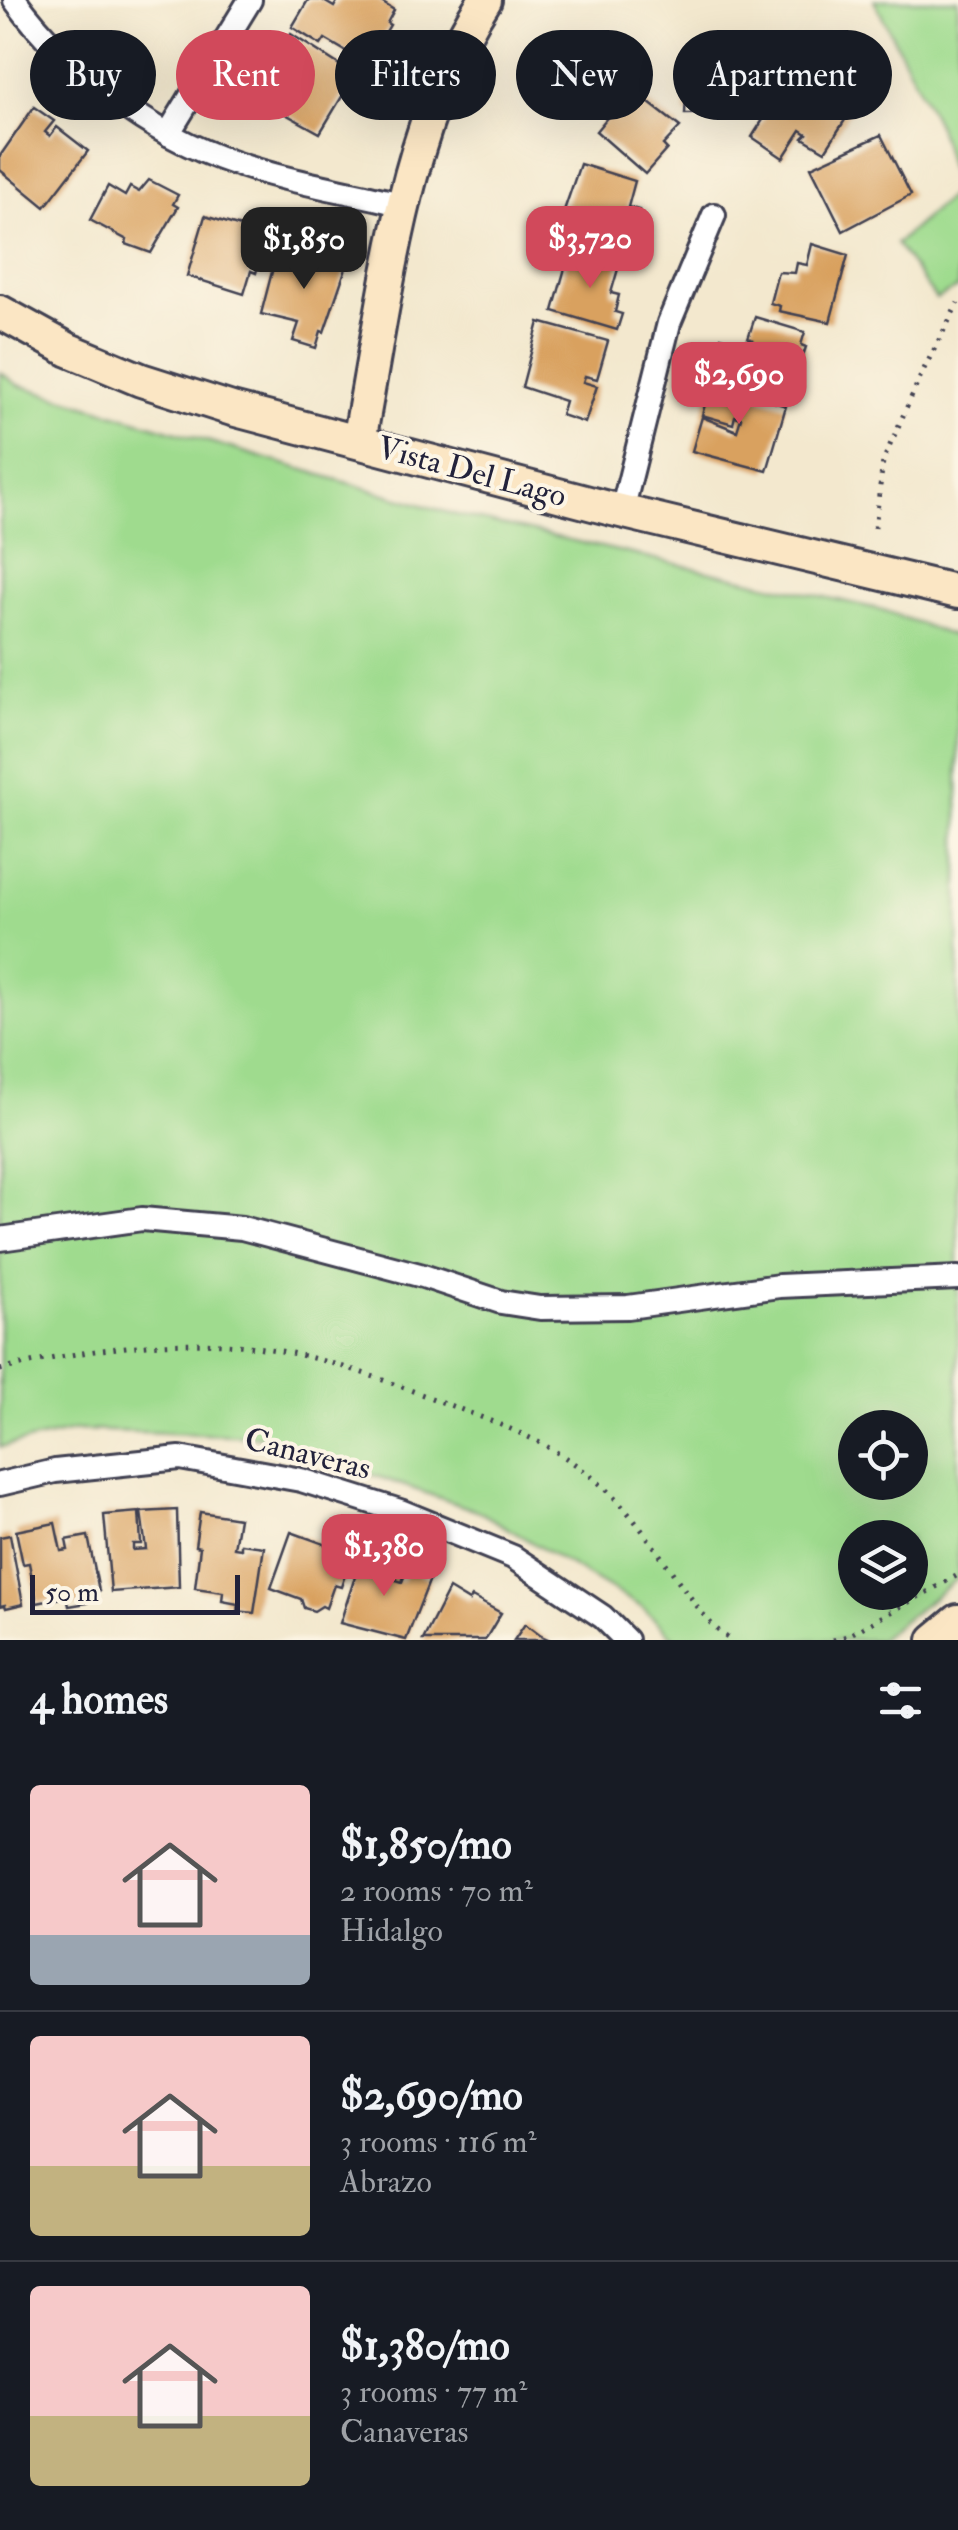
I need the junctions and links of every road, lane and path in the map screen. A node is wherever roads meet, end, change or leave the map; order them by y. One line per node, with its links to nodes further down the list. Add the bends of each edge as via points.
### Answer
1 (16, 0): 4 (street, via 94,82)
2 (250, 0): 4 (street)
3 (485, 0): 5 (street, via 440,83)
4 (168, 134): 5 (street, via 234,163)
5 (405, 205): 9 (street)
6 (714, 214): 10 (street, via 669,324)
7 (958, 303): 11 (path, via 883,461)
8 (0, 312): 9 (street, Vista Del Lago, via 141,380)
9 (359, 440): 10 (street, Vista Del Lago)
10 (622, 511): 12 (street, Vista Del Lago)
11 (875, 528)
12 (958, 592)
13 (0, 1239): 14 (street, via 142,1219 242,1228 540,1308 628,1307 778,1286)
14 (958, 1278)
15 (0, 1370): 20 (path, via 47,1358 197,1342 257,1347 368,1374 519,1430 569,1458 604,1487)
16 (0, 1484): 19 (street, Canaveras, via 55,1471 180,1458 302,1480 513,1557 603,1616)
17 (958, 1574): 21 (path)
18 (958, 1621): 22 (street)
19 (626, 1640)
20 (731, 1640)
21 (833, 1640)
22 (935, 1640)

